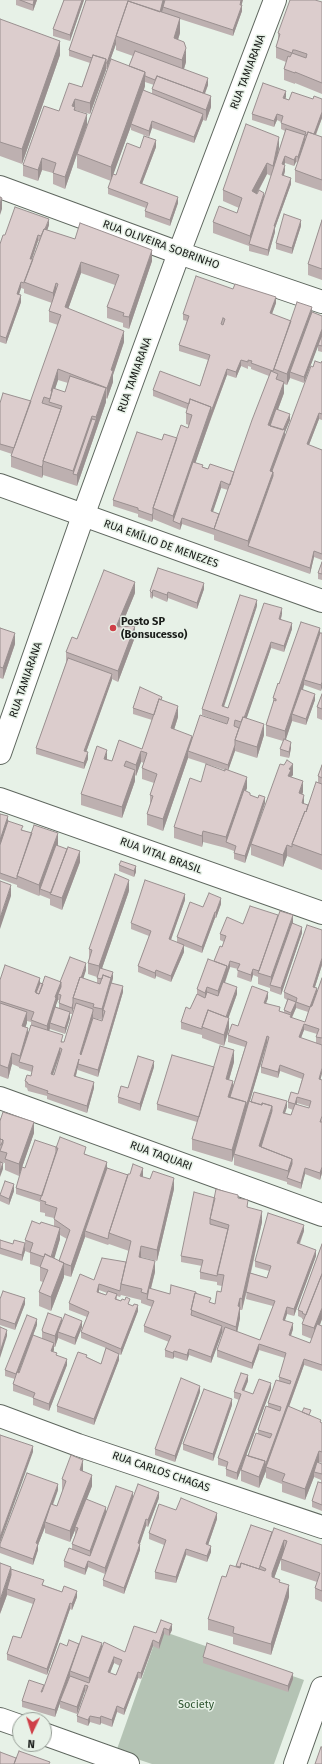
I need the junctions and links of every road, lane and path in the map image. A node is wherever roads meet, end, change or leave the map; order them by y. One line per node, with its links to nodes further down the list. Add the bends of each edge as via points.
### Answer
1 (275, 0): 3 (street, RUA TAMIARANA)
2 (0, 187): 3 (street, RUA OLIVEIRA SOBRINHO)
3 (179, 253): 4 (street, RUA OLIVEIRA SOBRINHO); 6 (street, RUA TAMIARANA)
4 (322, 302)
5 (0, 486): 6 (street, RUA EMÍLIO DE MENEZES)
6 (83, 516): 7 (street, RUA EMÍLIO DE MENEZES); 8 (street, RUA TAMIARANA)
7 (322, 601)
8 (0, 753)
9 (0, 799): 10 (street, RUA VITAL BRASIL)
10 (322, 913)
11 (0, 1098): 12 (street, RUA TAQUARI)
12 (322, 1215)
13 (0, 1416): 14 (street, RUA CARLOS CHAGAS)
14 (322, 1527)
15 (322, 1688): 20 (street)
16 (0, 1719): 17 (street)
17 (12, 1723)
18 (52, 1737): 19 (street)
19 (128, 1764)
20 (295, 1764)

